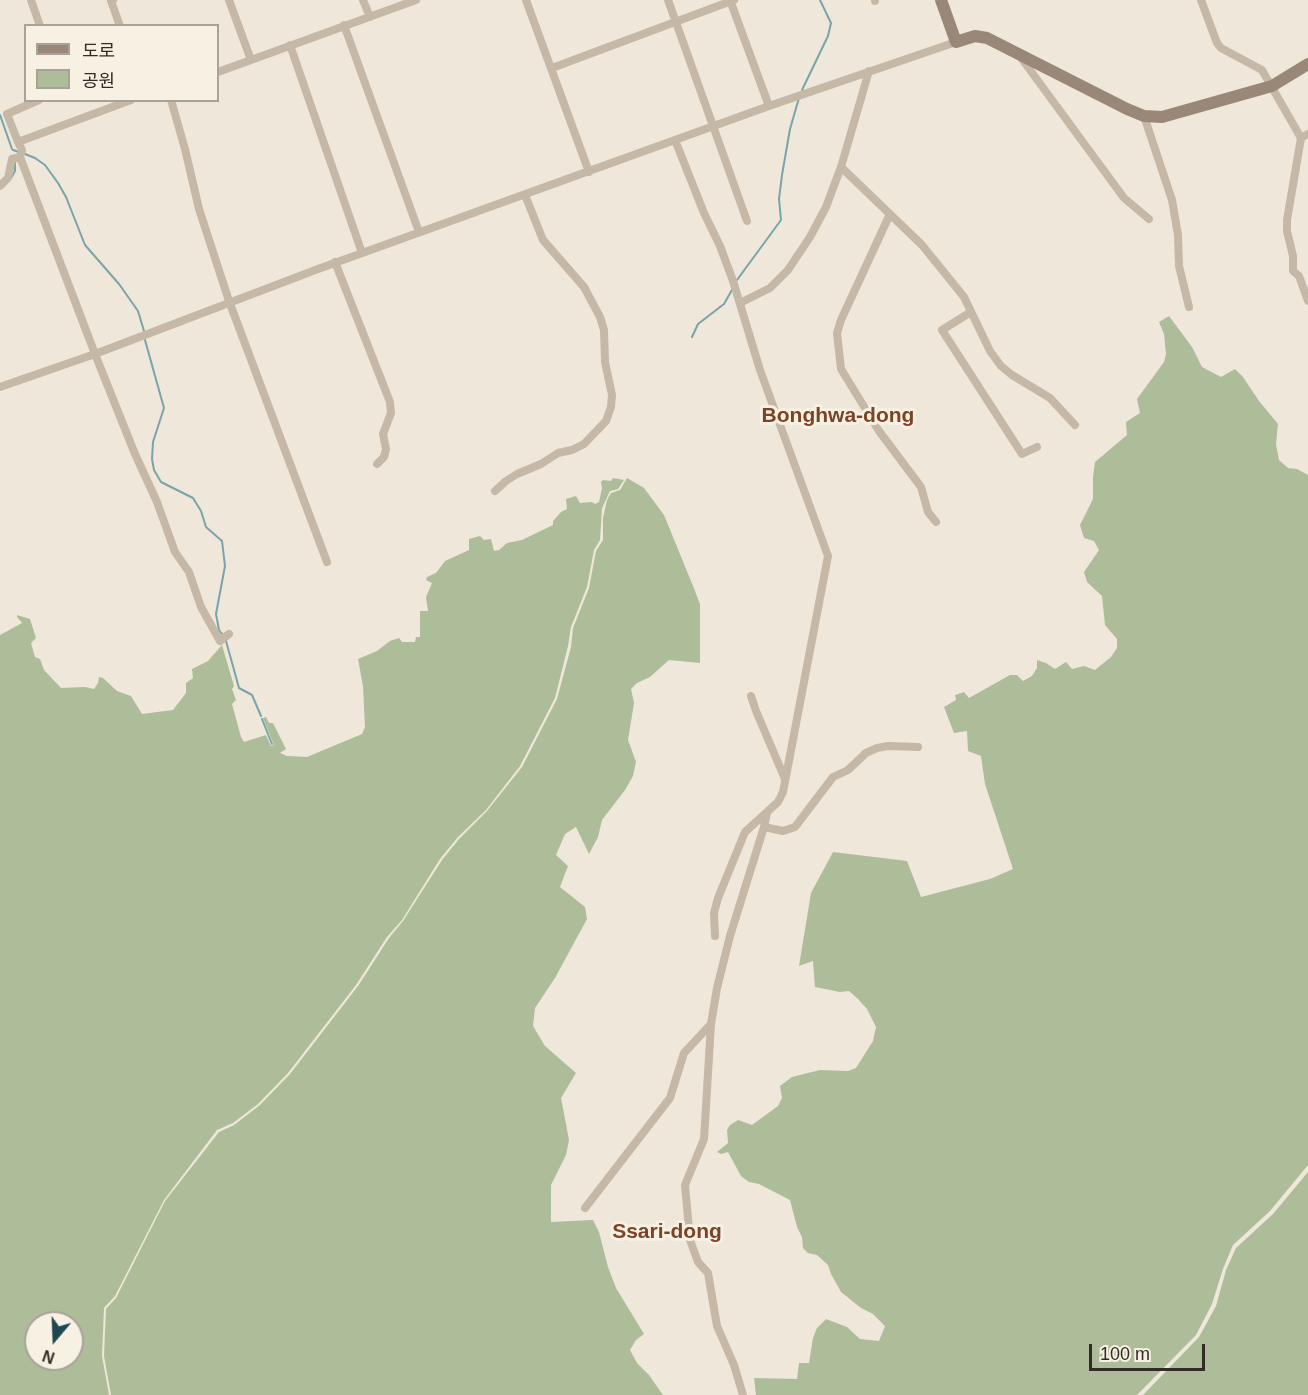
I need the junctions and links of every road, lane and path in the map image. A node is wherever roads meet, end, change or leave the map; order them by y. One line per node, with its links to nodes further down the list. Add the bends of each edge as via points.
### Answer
1 (31, 0): 13 (street)
2 (113, 0): 14 (street)
3 (229, 0): 19 (street)
4 (363, 0): 11 (street)
5 (416, 0): 11 (street)
6 (526, 0): 21 (street)
7 (668, 0): 12 (street)
8 (732, 0): 12 (street); 28 (street)
9 (941, 0): 16 (street)
10 (1201, 0): 24 (street, via 1221,48 1262,70)
11 (369, 17): 15 (street)
12 (676, 23): 21 (street); 30 (street)
13 (39, 24)
14 (119, 24)
15 (344, 25): 17 (street); 41 (street)
16 (956, 42): 18 (street, via 975,36 987,38); 22 (street)
17 (290, 45): 19 (street); 42 (street)
18 (1017, 53): 29 (street); 39 (street, via 1124,198)
19 (251, 60): 23 (street)
20 (1308, 64): 24 (street)
21 (552, 68): 35 (street)
22 (869, 71): 28 (street); 34 (street)
23 (219, 72)
24 (1272, 86): 29 (street, via 1162,117); 31 (street)
25 (34, 102): 33 (street, via 7,114)
26 (127, 102): 33 (street)
27 (172, 102): 44 (street, via 199,209)
28 (769, 106): 30 (street)
29 (1144, 116): 47 (street, via 1172,200 1179,266)
30 (714, 127): 32 (street); 40 (street)
31 (1305, 136): 45 (street, via 1287,231 1293,271 1299,276)
32 (675, 140): 35 (street); 46 (street)
33 (18, 154): 36 (street, via 8,178); 49 (street)
34 (841, 167): 38 (street); 46 (street, via 826,207 788,270 770,288)
35 (589, 172): 37 (street)
36 (0, 186)
37 (525, 195): 41 (street); 54 (street, via 543,240 584,287 600,317 611,407 606,421 584,444 517,474)
38 (890, 214): 48 (street, via 922,245 964,297); 55 (street, via 841,320 837,333 841,369 879,431 917,482)
39 (1149, 219)
40 (747, 221)
41 (419, 232): 42 (street)
42 (362, 253): 43 (street)
43 (335, 262): 44 (street); 53 (street, via 390,402 391,412 383,434 386,449)
44 (229, 301): 49 (street); 56 (street)
45 (1308, 301)
46 (740, 303): 60 (street, via 760,370 828,556)
47 (1189, 307)
48 (971, 312): 51 (street, via 1001,366 1050,398); 52 (street, via 942,330 1022,454)
49 (94, 354): 50 (street); 57 (street, via 201,607 220,641)
50 (0, 387)
51 (1075, 425)
52 (1037, 447)
53 (377, 464)
54 (495, 491)
55 (936, 522)
56 (327, 562)
57 (229, 634)
58 (751, 696): 60 (street)
59 (918, 747): 62 (street, via 888,746 866,753 849,770 833,777 795,827 783,831)
60 (785, 779): 61 (street, via 778,802)
61 (767, 813): 62 (street); 63 (street, via 745,832 718,898)
62 (764, 827): 64 (street, via 730,936)
63 (715, 936)
64 (711, 1024): 65 (street, via 684,1053 670,1098); 66 (street, via 704,1139 685,1185 690,1240 698,1262 708,1274 717,1326)
65 (585, 1208)
66 (743, 1395)

